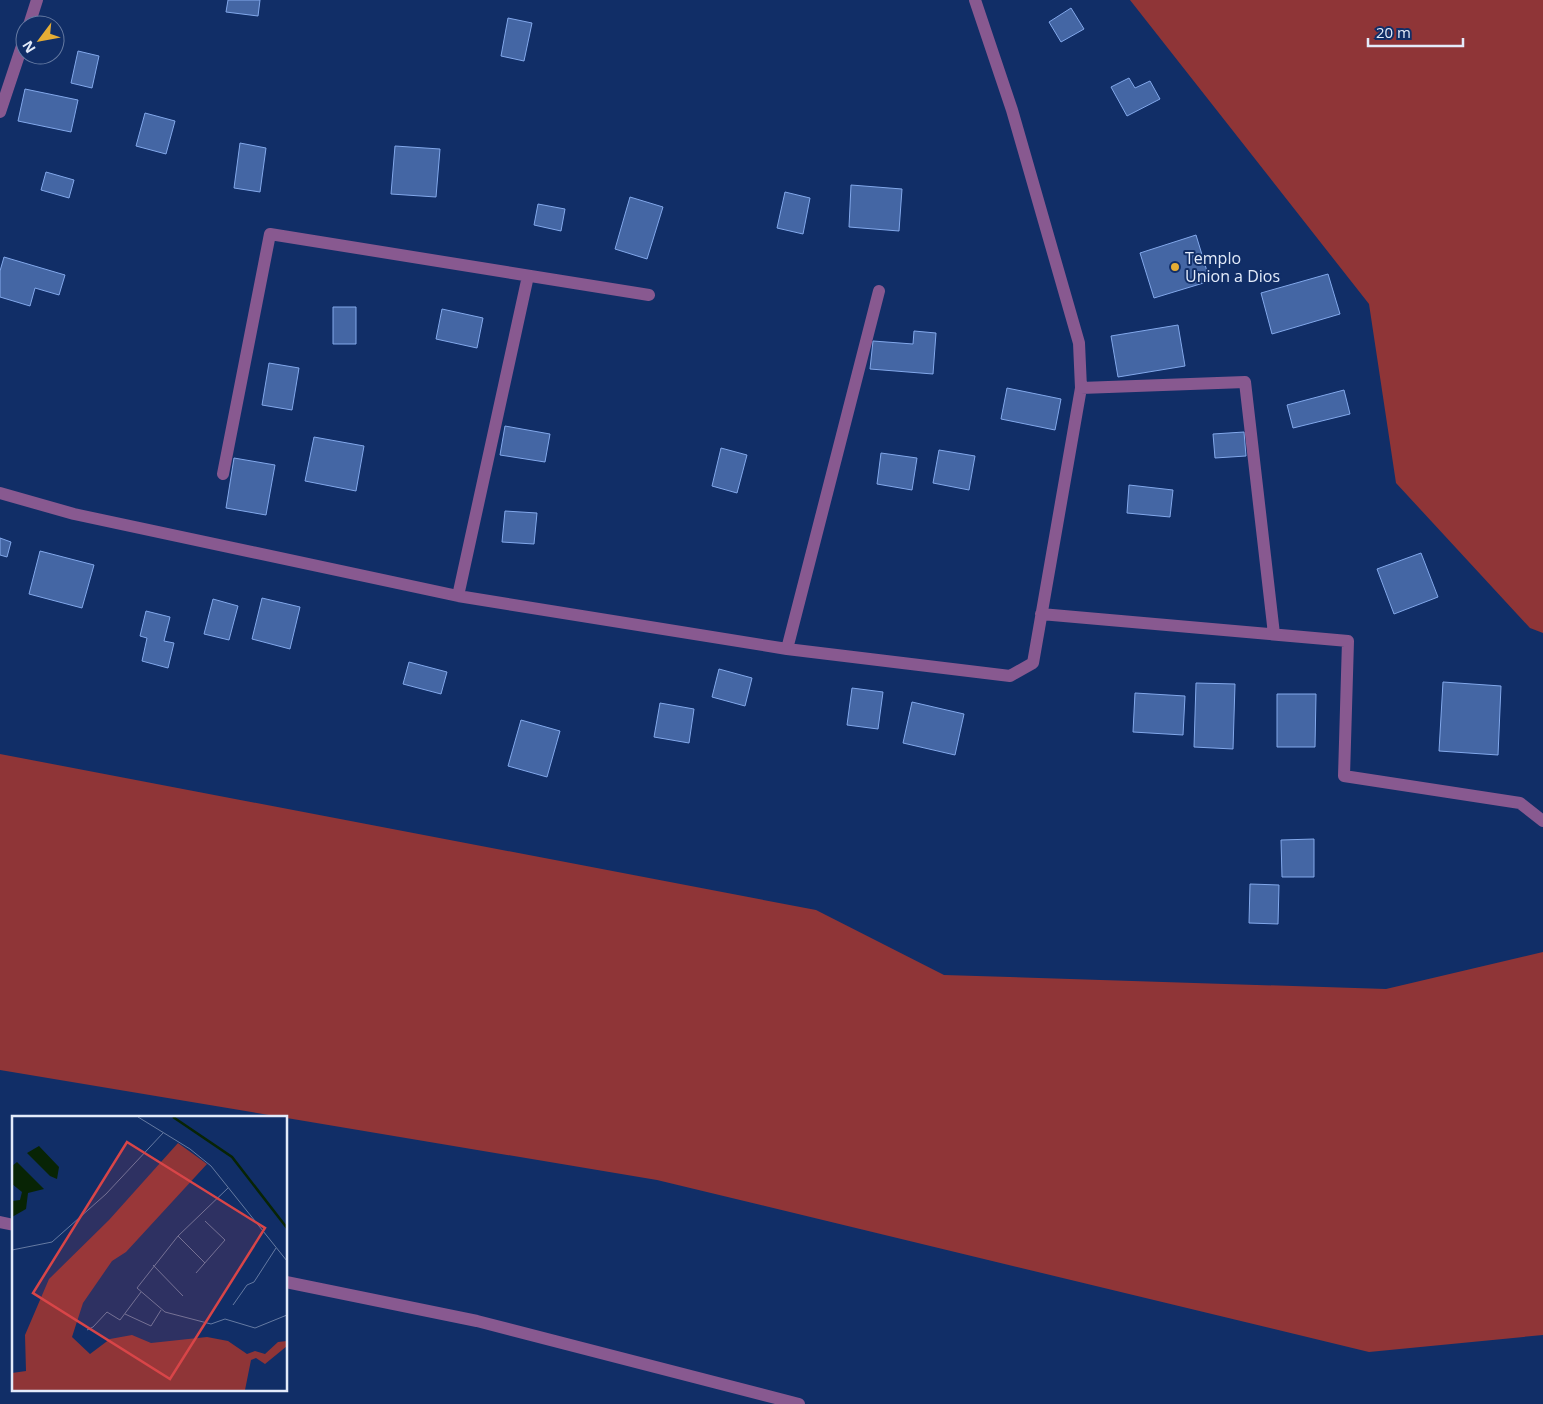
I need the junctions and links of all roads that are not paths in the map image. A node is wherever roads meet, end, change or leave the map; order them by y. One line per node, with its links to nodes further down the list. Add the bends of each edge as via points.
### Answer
1 (37, 0): 3 (street)
2 (975, 0): 9 (street, via 1012,110 1079,343)
3 (32, 15)
4 (16, 65): 5 (street)
5 (0, 112)
6 (528, 276): 8 (street); 10 (street, via 270,234); 12 (street)
7 (878, 290): 15 (street)
8 (649, 295)
9 (1081, 388): 13 (street); 14 (street, via 1245,382)
10 (223, 474)
11 (0, 493): 12 (street, via 74,514)
12 (458, 596): 15 (street)
13 (1041, 614): 14 (street); 15 (street, via 1033,663 1010,676)
14 (1274, 634): 16 (street, via 1348,640 1344,776 1520,803)
15 (787, 649)
16 (1543, 822)
17 (288, 1282): 18 (street, via 477,1321)
18 (799, 1404)

